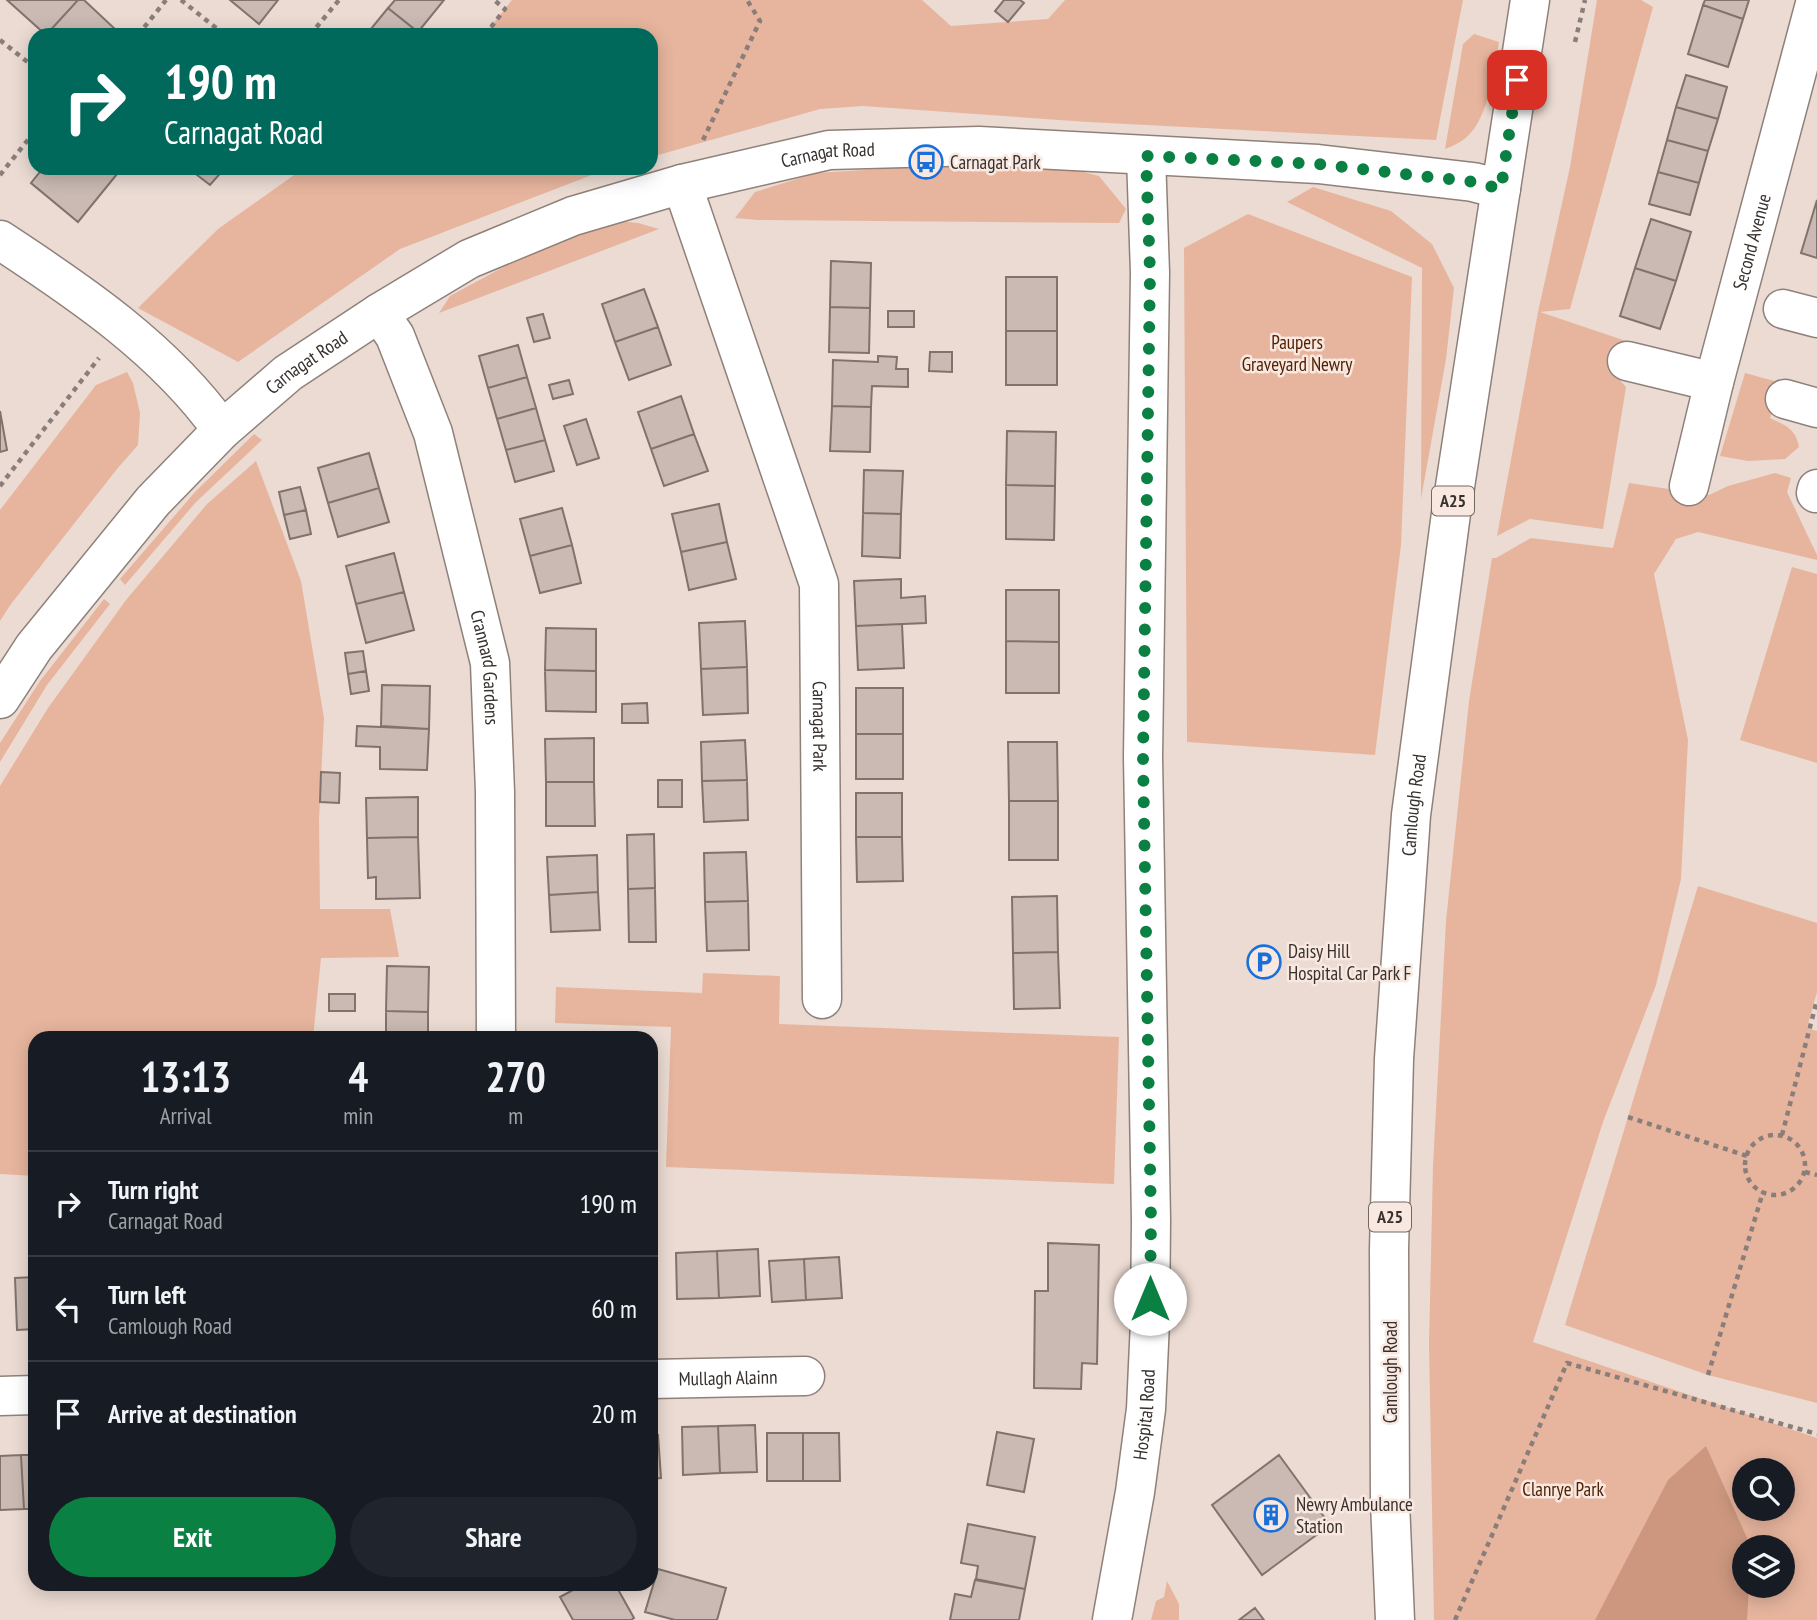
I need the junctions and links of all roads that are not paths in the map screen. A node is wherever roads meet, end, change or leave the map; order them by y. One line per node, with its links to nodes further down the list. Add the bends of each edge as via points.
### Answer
1 (1530, 0): 5 (street, Camlough Road / A25)
2 (1816, 0): 9 (street, Second Avenue)
3 (1146, 156): 4 (street, Carnagat Road, via 979,145 829,150); 5 (street, Carnagat Road, via 1318,164); 19 (street, Hospital Road, via 1150,273 1143,757 1150,1322 1146,1409)
4 (682, 184): 7 (street, Carnagat Road, via 573,216 468,259); 13 (street, Carnagat Park, via 820,584)
5 (1501, 189): 20 (street, Camlough Road / A25, via 1411,815 1394,1059 1389,1249)
6 (0, 240): 10 (street, via 141,341)
7 (379, 313): 10 (street, Carnagat Road, via 288,373); 14 (street, Crannard Gardens, via 395,336 433,433 489,663 495,792)
8 (1627, 361): 9 (street)
9 (1714, 382): 11 (street, Second Avenue)
10 (222, 430): 12 (street, Carnagat Road, via 104,560 34,647)
11 (1689, 486)
12 (0, 699)
13 (822, 999)
14 (496, 1031)
15 (805, 1376): 16 (street, Mullagh Alainn)
16 (658, 1379)
17 (28, 1395): 18 (street)
18 (0, 1396)
19 (1112, 1620)
20 (1395, 1620)

